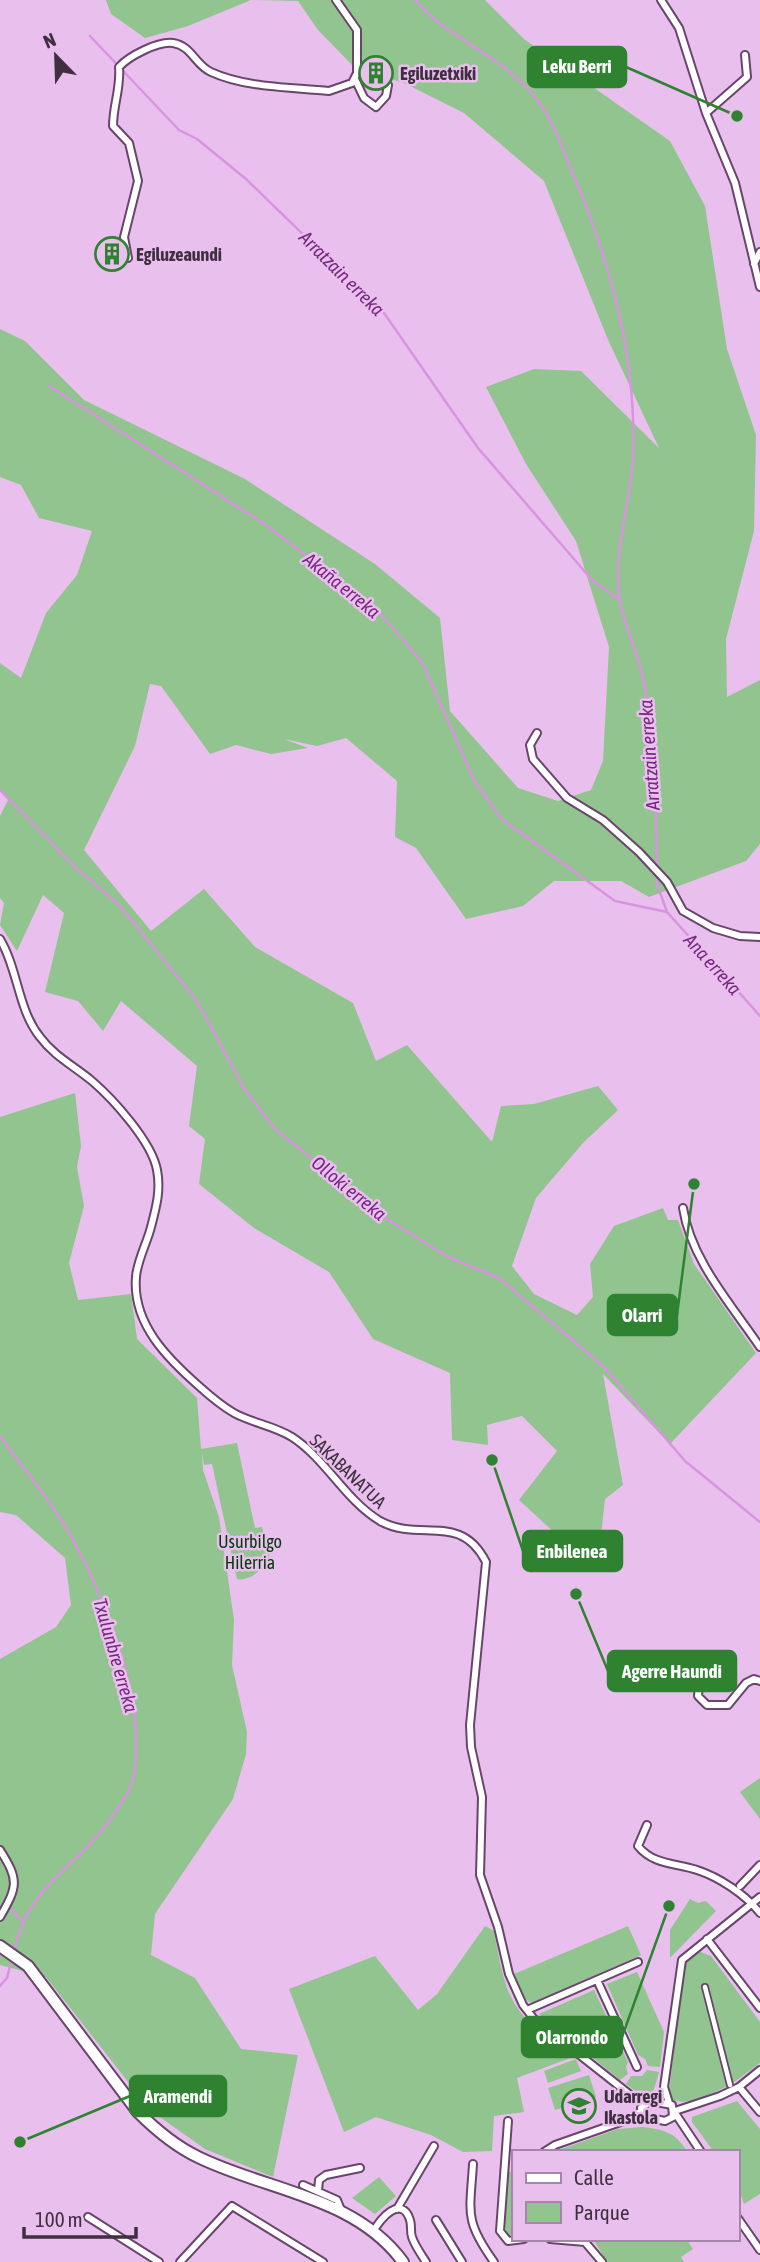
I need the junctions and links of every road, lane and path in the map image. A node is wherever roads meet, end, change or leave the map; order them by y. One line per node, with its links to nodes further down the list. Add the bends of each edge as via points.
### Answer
1 (336, 0): 4 (street, via 357,30)
2 (661, 0): 6 (street, via 679,28)
3 (745, 55): 6 (street, via 747,77)
4 (355, 79): 5 (street, via 364,98 376,107 386,96); 8 (street, via 330,91 237,80 208,72 186,47 170,43 127,58 121,65 113,126 128,144 138,181 124,237)
5 (388, 85)
6 (706, 113): 9 (street, via 735,183)
7 (760, 252): 9 (street)
8 (128, 258)
9 (754, 264): 10 (street)
10 (760, 287)
11 (537, 733): 12 (street, via 530,745 533,760 567,798 603,820 653,867 683,911 713,928)
12 (760, 937)
13 (0, 939): 32 (street, SAKABANATUA, via 38,1035 120,1110 157,1167 159,1194 136,1276 137,1302 156,1345 233,1413 291,1436 380,1520 401,1530 456,1532 477,1545 486,1562 470,1725 482,1797 480,1875 515,1989)
14 (683, 1208): 15 (street, via 696,1251)
15 (760, 1347)
16 (701, 1664): 17 (street, via 698,1696 707,1705 728,1705 746,1683)
17 (760, 1681)
18 (647, 1825): 23 (street, via 638,1846 649,1856 701,1872)
19 (0, 1850): 25 (street, via 12,1869 16,1890)
20 (760, 1865): 21 (street)
21 (740, 1886)
22 (760, 1897): 23 (street)
23 (752, 1903): 24 (street); 26 (street)
24 (760, 1913)
25 (0, 1917)
26 (707, 1939): 31 (street); 36 (street, via 687,1954 680,1966)
27 (0, 1947): 55 (highway, via 28,1966 138,2112 167,2138 212,2163)
28 (638, 1962): 29 (street)
29 (597, 1980): 32 (street); 33 (street)
30 (705, 1987): 35 (street)
31 (760, 2008)
32 (527, 2011): 38 (street)
33 (638, 2067)
34 (760, 2070): 37 (street)
35 (730, 2085)
36 (664, 2087): 39 (street); 40 (street)
37 (739, 2087): 42 (street); 43 (street)
38 (633, 2096): 39 (street); 41 (street)
39 (649, 2101): 40 (street); 41 (street)
40 (669, 2103): 42 (street)
41 (641, 2111): 45 (street, via 646,2119); 48 (street)
42 (674, 2112): 45 (street); 46 (street)
43 (760, 2112)
44 (508, 2121): 60 (street, via 500,2231)
45 (664, 2121): 46 (street)
46 (685, 2130): 49 (street)
47 (434, 2146): 54 (street)
48 (548, 2150)
49 (700, 2150)
50 (473, 2164): 70 (street, via 471,2226)
51 (360, 2168): 53 (street, via 326,2175 319,2180)
52 (303, 2185): 53 (street)
53 (318, 2191): 55 (street, via 337,2200)
54 (397, 2209): 59 (street, via 385,2214); 68 (street, via 409,2218 411,2236)
55 (341, 2211): 59 (highway)
56 (88, 2217): 64 (street)
57 (436, 2220): 69 (street)
58 (739, 2220): 62 (street)
59 (374, 2231): 67 (highway)
60 (515, 2241)
61 (590, 2242): 63 (street)
62 (760, 2250)
63 (600, 2261)
64 (159, 2262)
65 (180, 2262): 66 (street, via 232,2206)
66 (323, 2262)
67 (403, 2262)
68 (426, 2262)
69 (462, 2262)
70 (494, 2262)

